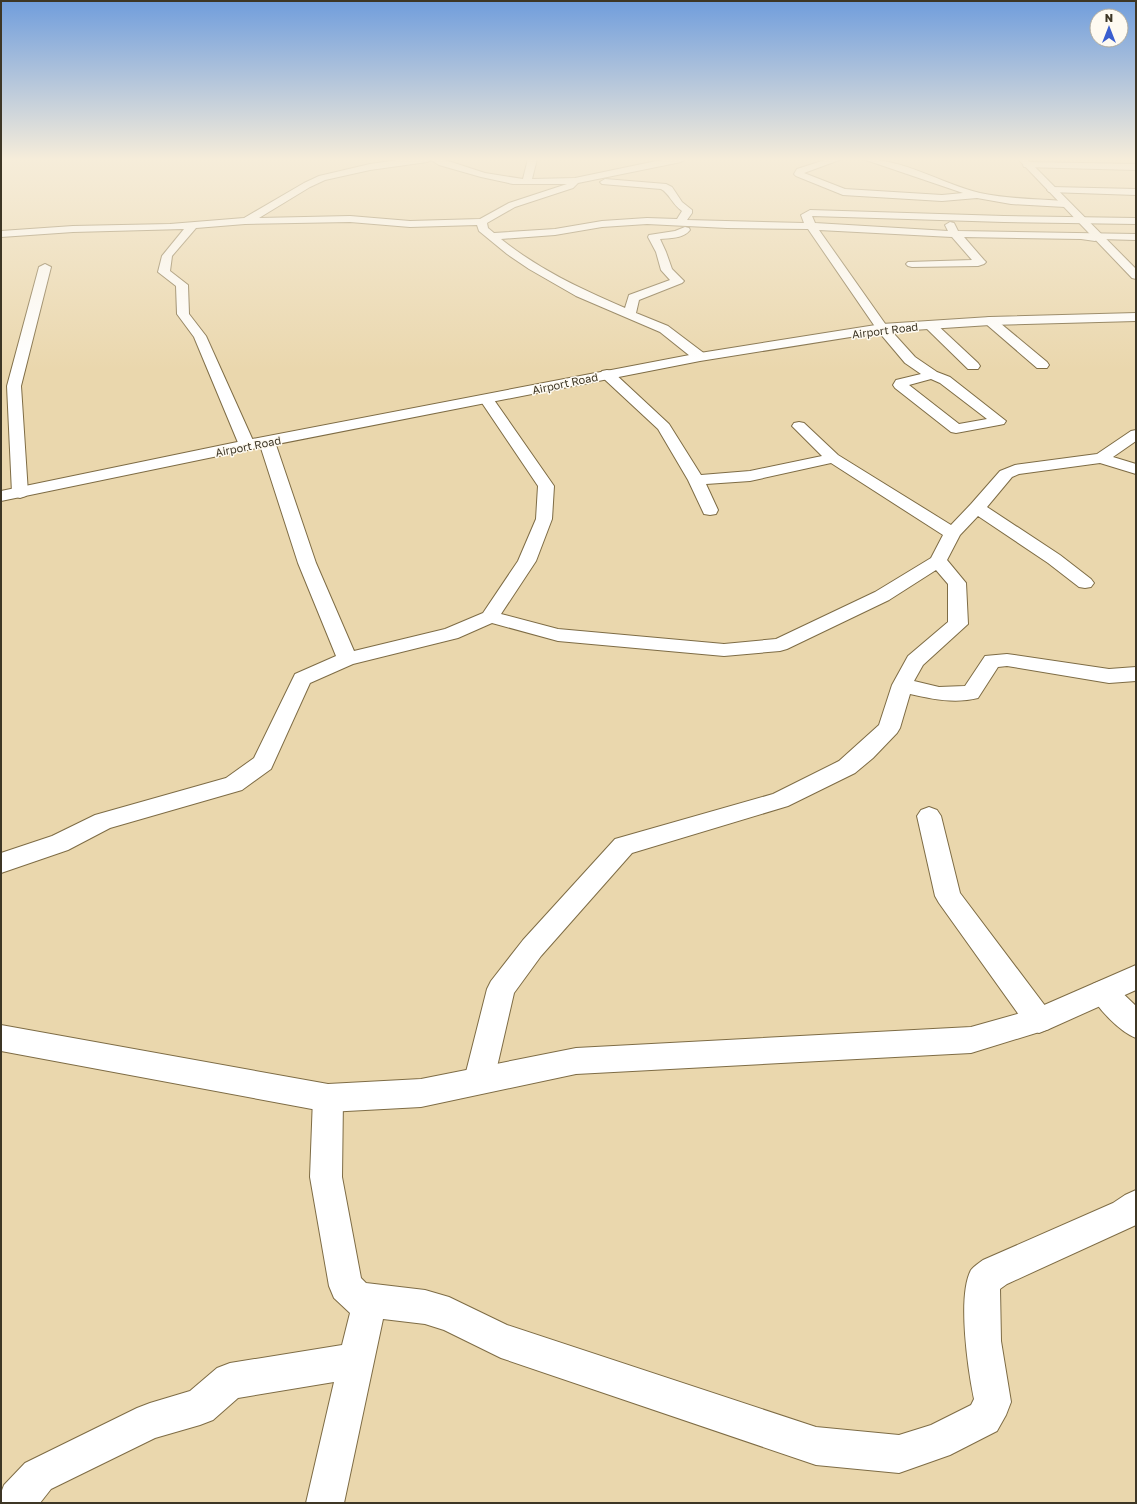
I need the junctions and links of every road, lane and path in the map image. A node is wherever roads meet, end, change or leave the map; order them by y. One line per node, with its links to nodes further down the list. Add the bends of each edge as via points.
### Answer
1 (70, 229): 10 (street)
2 (189, 229): 32 (street, via 167,256 164,272 182,285 183,314 200,336)
3 (483, 229): 12 (street)
4 (572, 229): 12 (street)
5 (686, 229): 18 (street, via 678,234 653,237 667,270 678,281 633,298)
6 (813, 229): 22 (street)
7 (857, 229): 11 (street)
8 (952, 229): 11 (street)
9 (1092, 229): 13 (street)
10 (1, 234)
11 (955, 234): 13 (street, via 1090,238); 15 (street, via 980,262 978,264)
12 (492, 236): 18 (street, via 533,267 580,293)
13 (1098, 236): 14 (street); 17 (street)
14 (1136, 237)
15 (912, 264)
16 (45, 267): 37 (street, via 14,386)
17 (1135, 275)
18 (630, 314): 23 (street, via 664,329)
19 (1136, 317): 20 (street, Airport Road)
20 (990, 321): 21 (street, Airport Road); 24 (street)
21 (930, 325): 22 (street, Airport Road); 25 (street)
22 (882, 328): 23 (street, Airport Road); 27 (street, via 910,360)
23 (700, 357): 26 (street, Airport Road)
24 (1042, 365)
25 (973, 366)
26 (607, 374): 28 (street, Airport Road); 36 (street, via 664,428)
27 (932, 376): 27 (street, via 945,380 999,421 956,429 900,384)
28 (487, 400): 31 (street, Airport Road); 44 (street, via 546,486 544,519 527,561)
29 (799, 426): 33 (street)
30 (1136, 434): 34 (street)
31 (267, 442): 32 (street, Airport Road); 45 (street, via 307,564)
32 (247, 445): 37 (street, Airport Road)
33 (833, 458): 36 (street, via 750,476); 41 (street)
34 (1101, 458): 35 (street); 39 (street, via 1015,470 1006,474)
35 (1136, 469)
36 (696, 480): 40 (street)
37 (20, 493): 38 (street, Airport Road)
38 (1, 496)
39 (976, 508): 41 (street); 43 (street, via 1054,559)
40 (710, 510)
41 (952, 533): 42 (street)
42 (938, 561): 44 (street, via 882,596 780,645 724,650 558,635); 47 (street, via 958,583 958,624 915,661)
43 (1085, 583)
44 (490, 617): 45 (street, via 451,634)
45 (347, 659): 49 (street, via 302,679 263,763 234,784 103,822 60,843)
46 (1136, 674): 47 (street, via 1109,676 1008,660 992,661 971,693 939,694)
47 (902, 685): 55 (street, via 889,728 847,767 780,800 624,846 532,948 501,989)
48 (929, 816): 52 (street, via 948,896)
49 (1, 863)
50 (1136, 977): 51 (street)
51 (1103, 992): 52 (street); 53 (street)
52 (1039, 1020): 55 (street, via 971,1040 576,1060)
53 (1136, 1025)
54 (1, 1038): 56 (street)
55 (479, 1080): 56 (street, via 421,1093)
56 (328, 1098): 58 (street, via 326,1177 346,1286 358,1300)
57 (1136, 1206): 58 (street, via 1124,1214 995,1272 984,1280 982,1300 986,1371 993,1402 984,1418 937,1442 899,1454 816,1446 501,1340 449,1314 425,1307)
58 (370, 1300): 59 (street)
59 (356, 1361): 60 (street, via 230,1381 200,1407 150,1421 38,1476); 61 (street)
60 (17, 1503)
61 (325, 1503)

